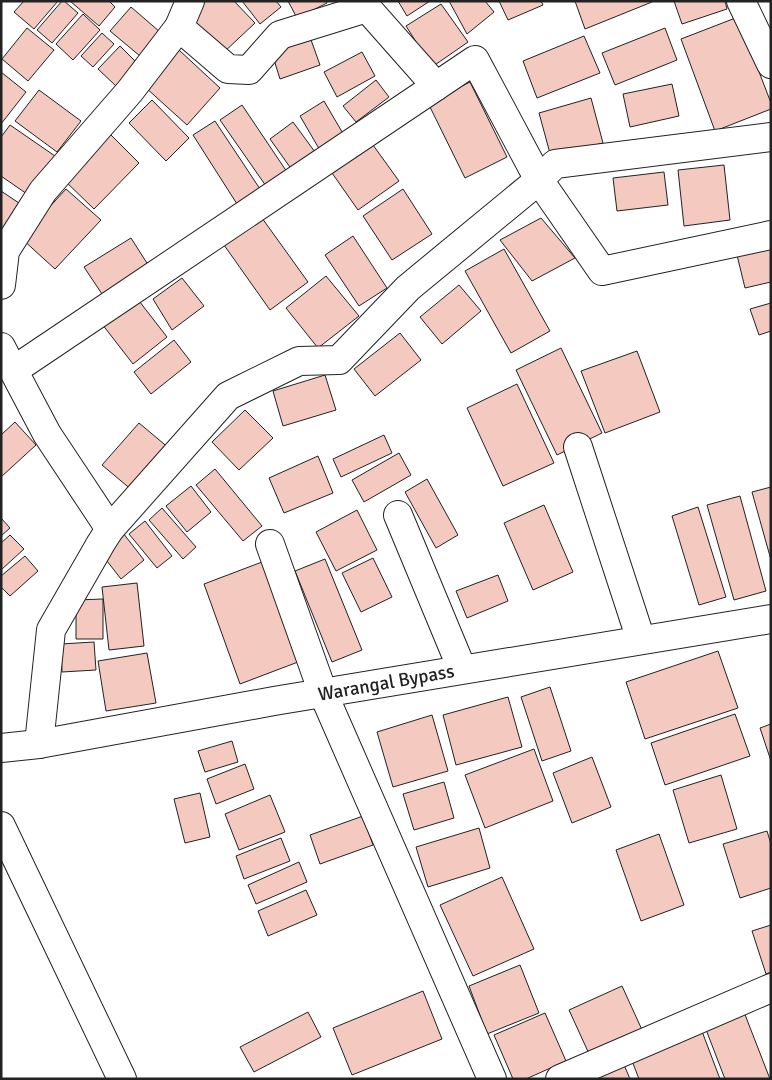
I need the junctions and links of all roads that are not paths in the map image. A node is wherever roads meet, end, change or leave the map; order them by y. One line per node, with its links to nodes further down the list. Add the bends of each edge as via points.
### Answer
1 (190, 1): 4 (street)
2 (741, 1): 5 (street)
3 (367, 5): 4 (street, via 280,36 249,70 228,68); 6 (street)
4 (179, 27): 10 (street, via 130,91 43,190 5,251)
5 (771, 64)
6 (436, 86): 8 (street, via 475,60); 11 (street)
7 (771, 137): 8 (street, via 555,164)
8 (539, 180): 9 (street, via 602,271); 14 (street, via 408,288 339,360 299,361 228,396)
9 (771, 235)
10 (1, 285)
11 (7, 359): 14 (street, via 47,434)
12 (578, 447): 17 (street)
13 (398, 516): 18 (street)
14 (110, 529): 20 (street, via 51,630)
15 (270, 544): 19 (street)
16 (771, 619): 17 (street, Warangal Bypass)
17 (641, 640): 18 (street, Warangal Bypass)
18 (462, 669): 19 (street, Warangal Bypass)
19 (324, 693): 20 (street, Warangal Bypass); 25 (street)
20 (39, 744): 21 (street, Warangal Bypass)
21 (1, 748)
22 (1, 826): 24 (street)
23 (771, 988): 26 (street)
24 (122, 1079)
25 (492, 1079)
26 (560, 1079)

